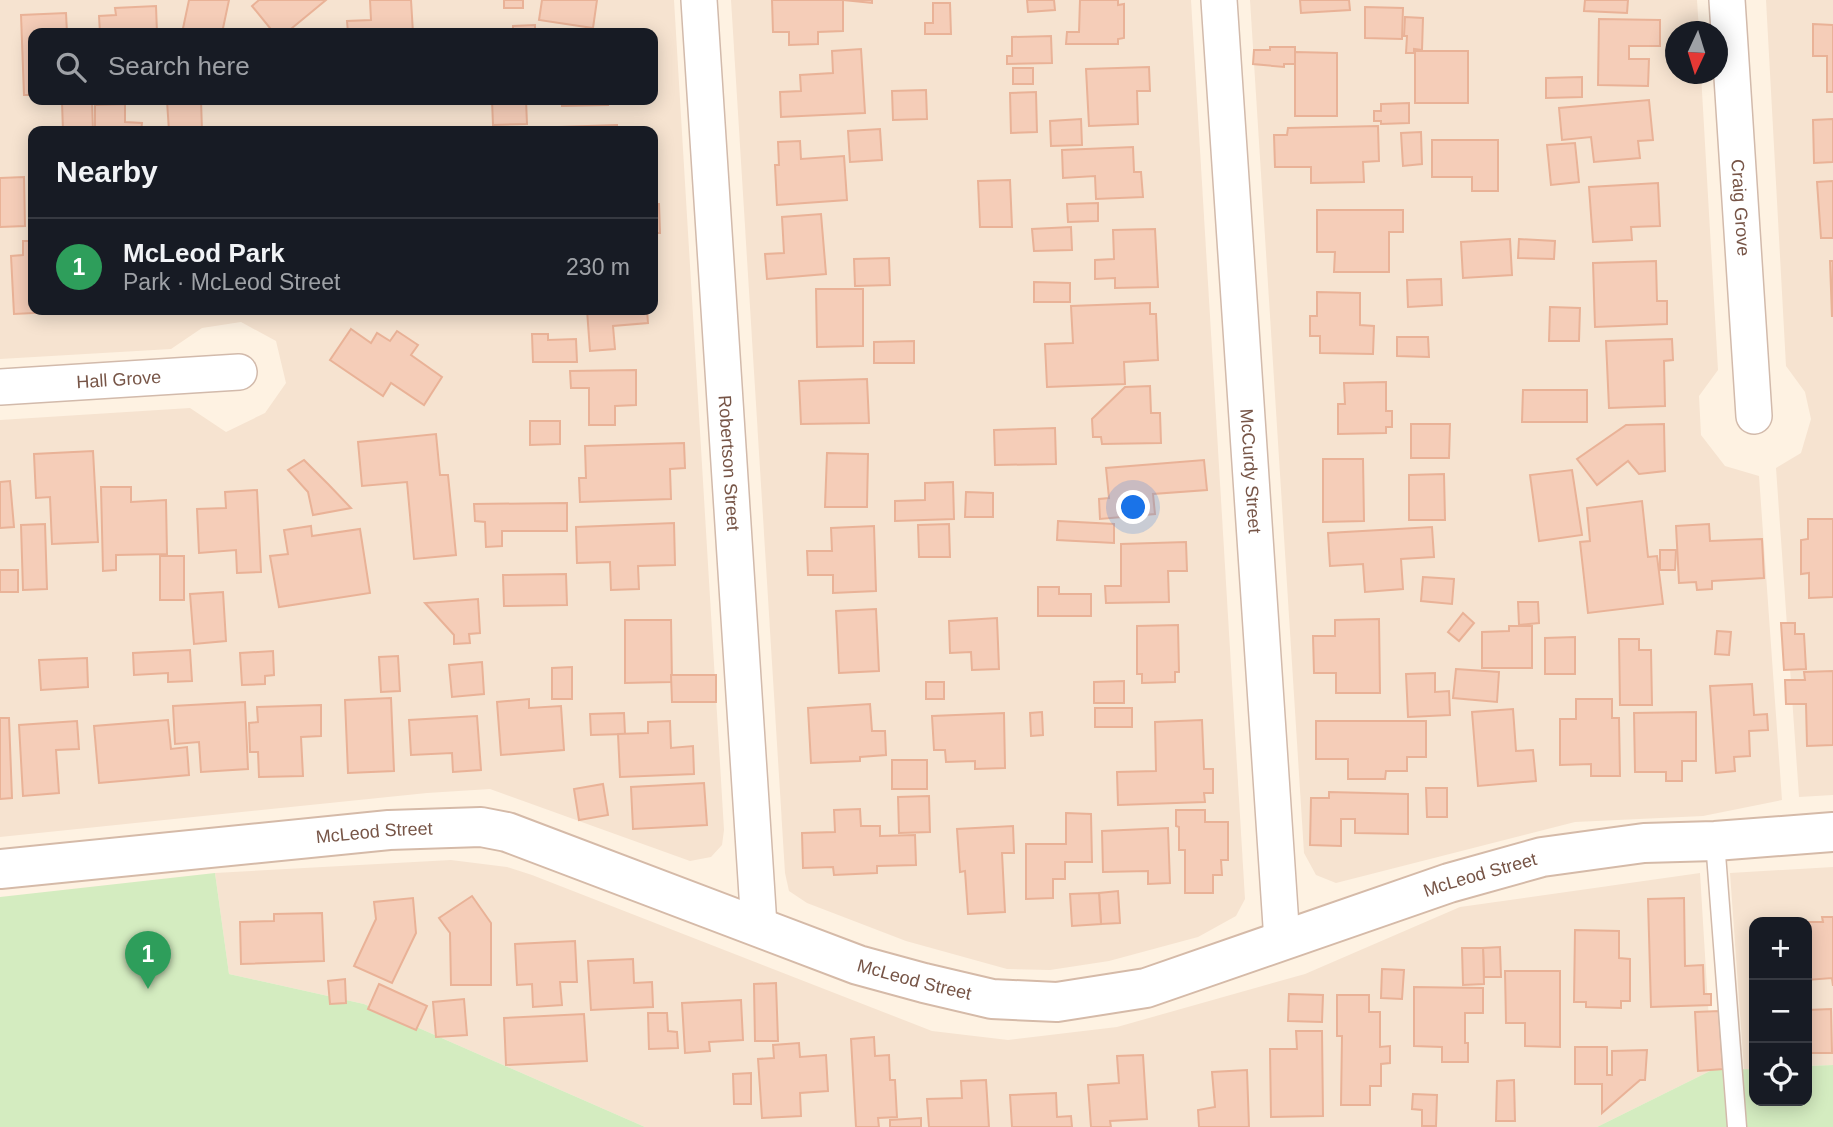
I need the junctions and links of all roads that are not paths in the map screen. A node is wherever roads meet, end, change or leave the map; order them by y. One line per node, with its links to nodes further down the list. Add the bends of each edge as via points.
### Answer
1 (699, 0): 10 (street, Robertson Street)
2 (1219, 0): 11 (street, McCurdy Street)
3 (1727, 0): 6 (street, Craig Grove)
4 (239, 372): 5 (street, Hall Grove)
5 (0, 387)
6 (1754, 416)
7 (1833, 832): 8 (street, McLeod Street)
8 (1715, 841): 11 (street, McLeod Street, via 1644,843 1542,857 1449,883); 12 (lane)
9 (0, 870): 10 (street, McLeod Street, via 390,830 481,827 507,832)
10 (759, 926): 11 (street, McLeod Street, via 858,965 924,984 992,999 1057,1002 1146,988)
11 (1282, 941)
12 (1737, 1127)

